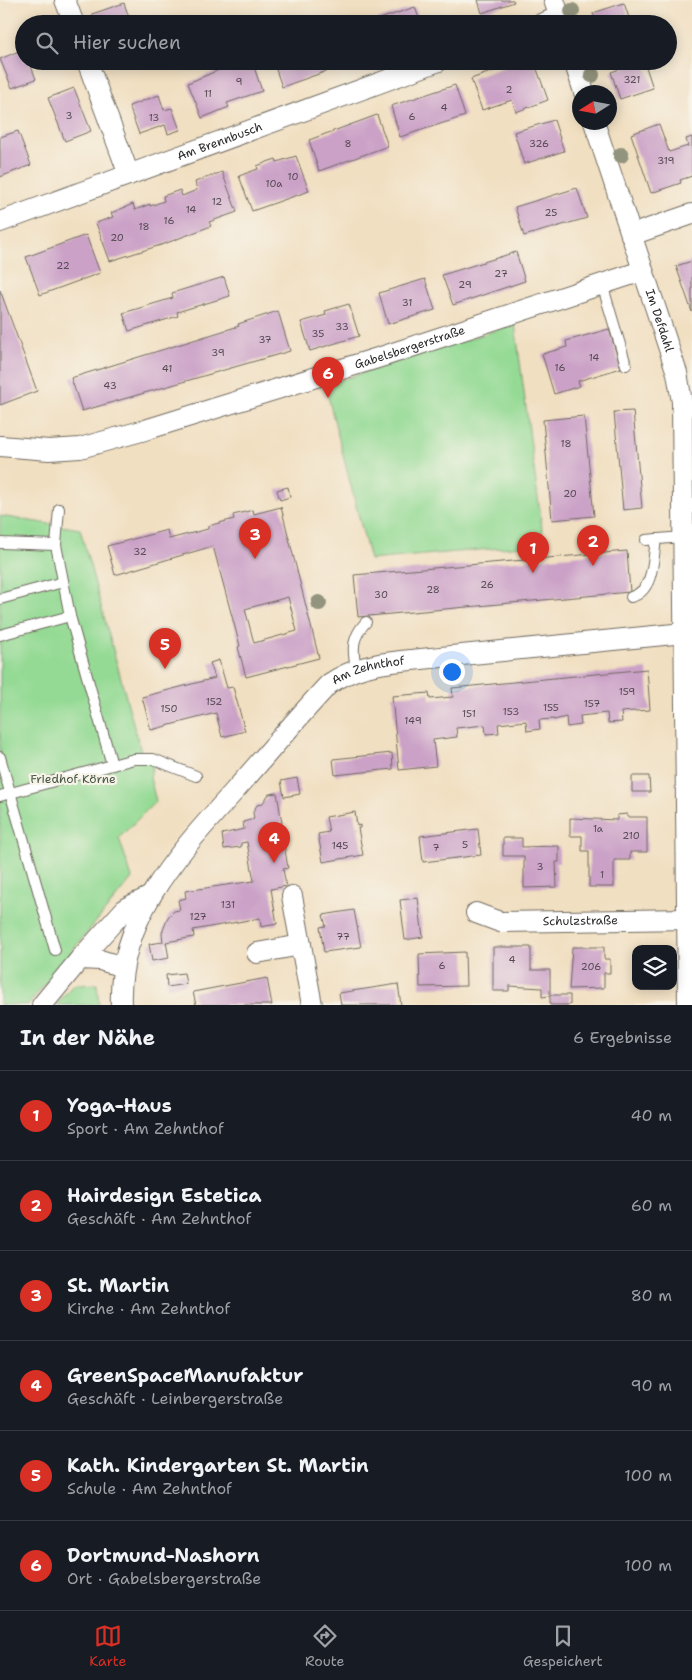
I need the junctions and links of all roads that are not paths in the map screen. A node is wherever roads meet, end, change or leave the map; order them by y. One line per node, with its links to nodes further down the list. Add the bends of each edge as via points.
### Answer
1 (65, 0): 2 (street)
2 (71, 15)
3 (90, 70): 8 (street)
4 (415, 70): 8 (street, Am Brennbusch)
5 (577, 70): 6 (street)
6 (582, 85)
7 (597, 130): 11 (street, Im Defdahl)
8 (129, 175): 10 (street, Am Brennbusch)
9 (692, 214): 11 (street)
10 (0, 222)
11 (631, 235): 12 (street, Im Defdahl)
12 (642, 271): 13 (street, Gabelsbergerstraße); 15 (street, Im Defdahl)
13 (602, 284): 14 (lane); 16 (street, Gabelsbergerstraße, via 384,356 80,448 49,450)
14 (626, 365)
15 (687, 403): 18 (street, Im Defdahl)
16 (0, 446)
17 (59, 510): 20 (lane)
18 (683, 537): 22 (lane, via 651,540 648,583 642,592); 26 (street, Im Defdahl)
19 (0, 543): 20 (lane)
20 (56, 545): 21 (lane)
21 (64, 582): 23 (lane); 24 (lane)
22 (631, 597)
23 (0, 599)
24 (70, 616): 27 (lane); 31 (lane)
25 (366, 622): 28 (lane, via 352,646)
26 (684, 633): 28 (street, Am Zehnthof, via 401,660); 29 (street, Im Defdahl)
27 (0, 635)
28 (356, 668): 34 (street, Am Zehnthof, via 329,684 315,698 198,832)
29 (689, 685): 37 (street, Im Defdahl)
30 (0, 757): 33 (lane)
31 (112, 765): 32 (lane, via 134,759 153,759); 33 (lane)
32 (196, 776)
33 (5, 795): 39 (lane)
34 (151, 896): 42 (street, Am Zehnthof, via 126,908); 43 (street, Am Zehnthof, via 136,922)
35 (292, 896): 38 (street)
36 (476, 913): 37 (street, Schulzstraße, via 500,922)
37 (688, 919): 41 (street, Im Defdahl)
38 (301, 945): 40 (street); 46 (street)
39 (55, 950)
40 (257, 953)
41 (690, 955): 47 (street, Im Defdahl)
42 (80, 959): 43 (street, via 100,960); 44 (street, Am Zehnthof)
43 (123, 967): 45 (street, Am Zehnthof)
44 (42, 1005)
45 (122, 1005)
46 (312, 1005)
47 (688, 1005)

